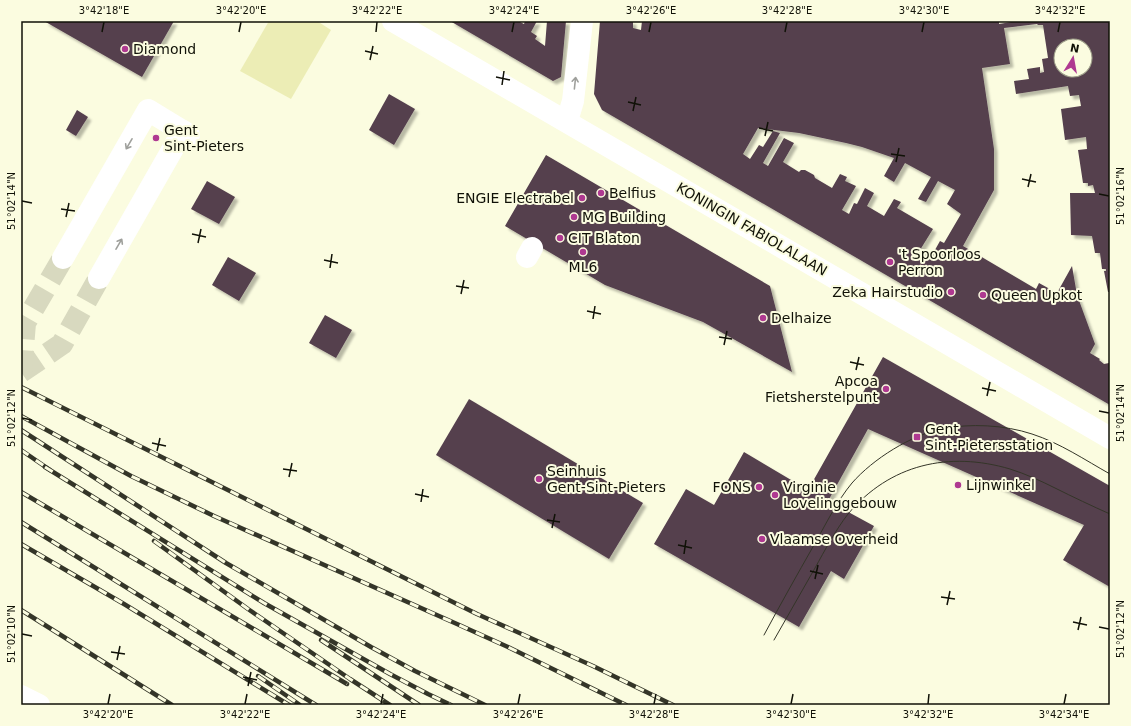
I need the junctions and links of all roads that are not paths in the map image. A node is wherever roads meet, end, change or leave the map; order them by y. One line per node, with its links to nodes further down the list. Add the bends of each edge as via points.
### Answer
1 (393, 21): 3 (street, KONINGIN FABIOLALAAN)
2 (582, 21): 3 (street, one-way to 2, via 573,101)
3 (567, 121): 6 (street, KONINGIN FABIOLALAAN)
4 (62, 258): 5 (street, one-way to 4, via 186,133 148,110)
5 (99, 278)
6 (1110, 438)
7 (21, 696): 8 (street)
8 (38, 705)

